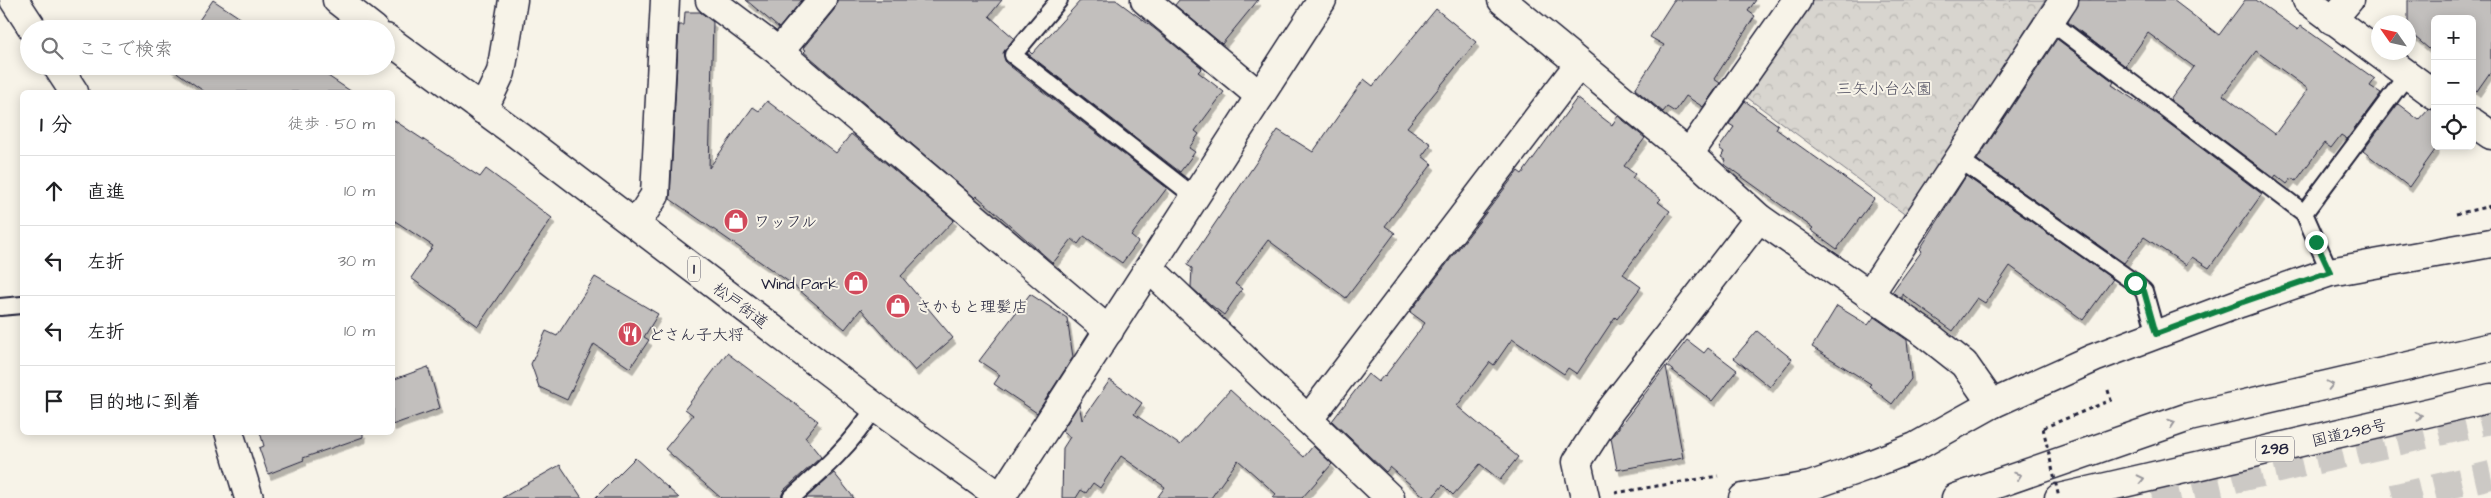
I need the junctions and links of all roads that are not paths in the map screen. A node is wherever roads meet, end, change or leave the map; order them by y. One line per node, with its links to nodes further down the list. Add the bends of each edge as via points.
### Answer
1 (14, 0): 15 (main road)
2 (337, 0): 16 (main road)
3 (513, 0): 25 (main road, via 501,72)
4 (665, 0): 33 (main road, via 655,195)
5 (710, 0): 18 (main road)
6 (822, 0): 18 (main road)
7 (1059, 0): 30 (lane, via 1013,55)
8 (1145, 0): 24 (main road)
9 (1322, 0): 24 (main road)
10 (1502, 0): 19 (main road)
11 (1797, 0): 28 (main road)
12 (2307, 0): 13 (main road)
13 (2340, 10): 21 (main road)
14 (2057, 11): 29 (main road); 31 (lane)
15 (28, 20)
16 (363, 20)
17 (395, 45): 25 (main road, 松戸街道 / 1)
18 (779, 52): 40 (main road)
19 (1579, 64): 28 (main road); 46 (main road)
20 (63, 75): 22 (main road)
21 (2407, 75): 23 (main road); 31 (lane)
22 (73, 90)
23 (2431, 92)
24 (1260, 96): 30 (main road)
25 (483, 110): 33 (main road, 松戸街道 / 1)
26 (2476, 125): 27 (main road)
27 (2491, 135)
28 (1689, 154): 32 (main road)
29 (1959, 158): 37 (main road); 41 (lane, via 2144,291)
30 (1195, 197): 35 (main road)
31 (2304, 213): 36 (lane)
32 (1759, 218): 37 (main road); 52 (main road, via 1610,411 1577,462)
33 (636, 224): 45 (main road, 松戸街道 / 1)
34 (2491, 243): 36 (main road)
35 (1150, 269): 40 (main road); 46 (main road)
36 (2330, 272): 41 (main road)
37 (1870, 295): 44 (main road, via 1964,364)
38 (20, 304): 39 (lane)
39 (0, 307)
40 (1109, 331): 48 (main road)
41 (2156, 334): 44 (main road)
42 (2491, 346): 54 (main road, one-way to 42, via 2189,417)
43 (2491, 398): 55 (main road, 国道298号 / 298, one-way to 43)
44 (1992, 404): 53 (main road, via 1915,447 1864,467 1810,486)
45 (875, 407): 48 (main road, 松戸街道 / 1); 50 (lane, via 860,432 838,457)
46 (1308, 420): 51 (main road)
47 (230, 435): 49 (main road)
48 (1002, 497)
49 (249, 498)
50 (791, 498)
51 (1390, 498)
52 (1585, 498)
53 (1742, 498)
54 (1956, 498)
55 (2059, 498)

